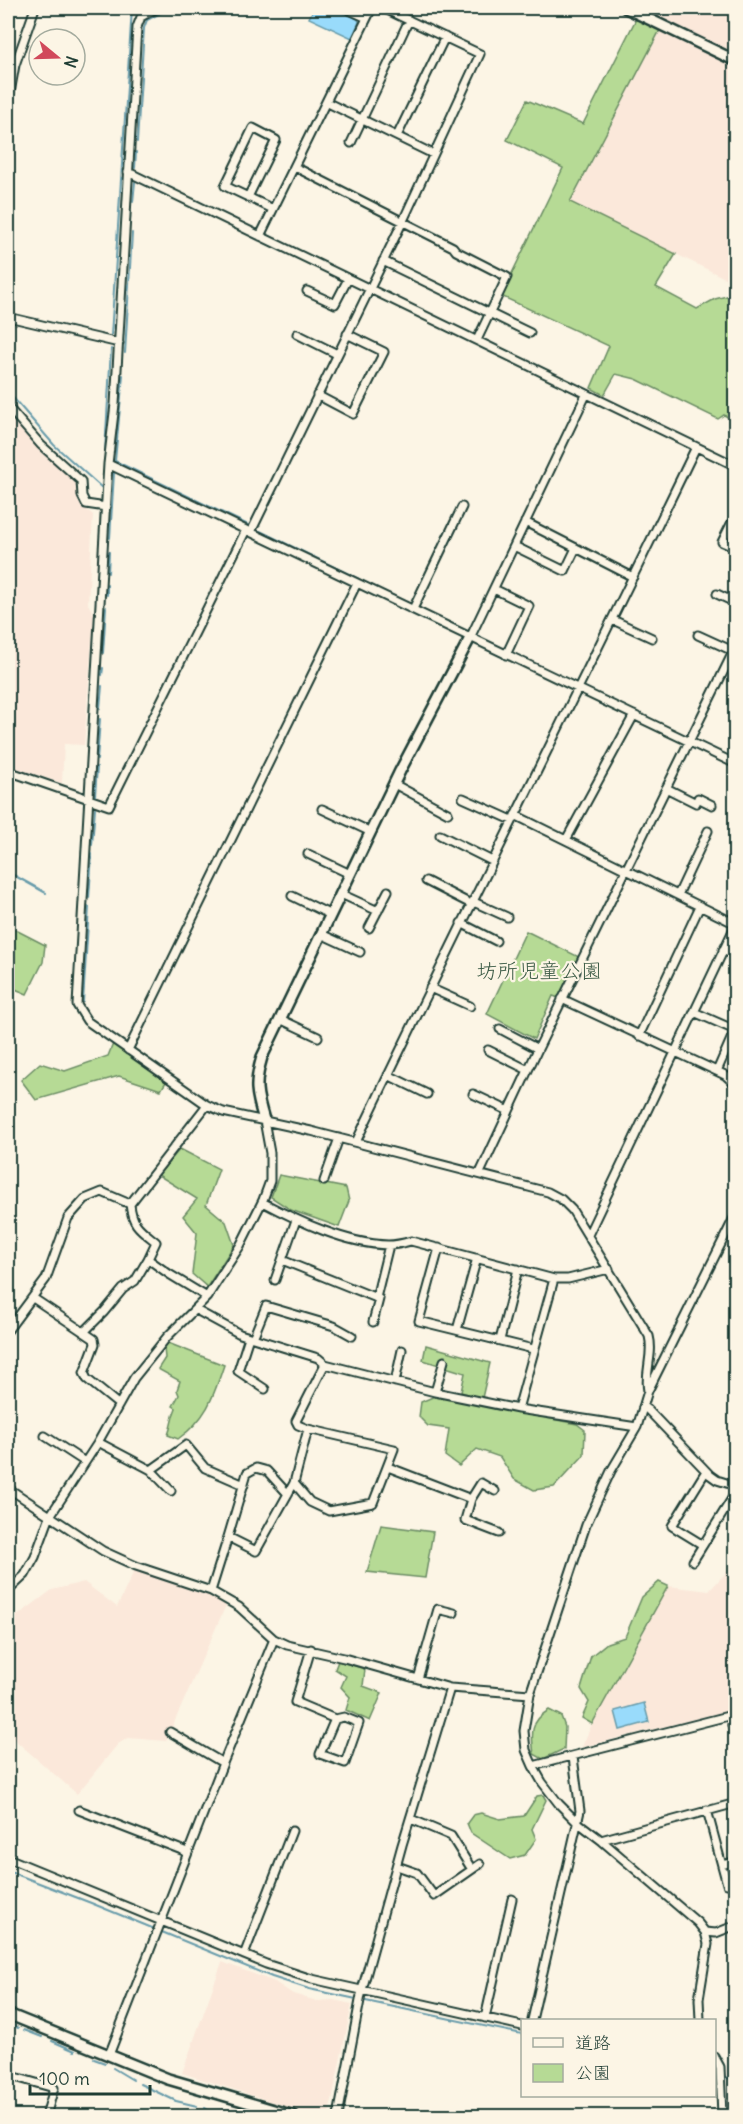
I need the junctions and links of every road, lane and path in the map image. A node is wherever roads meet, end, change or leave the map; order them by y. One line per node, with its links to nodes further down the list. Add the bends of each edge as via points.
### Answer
1 (35, 8): 12 (street, via 15,65)
2 (157, 8): 18 (street, via 141,17 137,27)
3 (345, 8): 7 (street)
4 (372, 8): 7 (street)
5 (383, 8): 8 (street)
6 (626, 8): 10 (street)
7 (367, 18): 11 (street)
8 (409, 20): 9 (street); 13 (street)
9 (445, 37): 14 (street); 16 (street, via 480,54)
10 (735, 61)
11 (326, 102): 13 (street); 17 (street)
12 (8, 104)
13 (362, 119): 14 (street); 15 (street)
14 (397, 136): 16 (street)
15 (351, 143)
16 (433, 154): 21 (street)
17 (295, 167): 20 (street); 21 (street)
18 (128, 172): 22 (street); 33 (street)
19 (248, 197): 19 (street, via 225,186 253,128 276,140); 20 (street)
20 (273, 209): 22 (street)
21 (402, 223): 23 (street); 27 (street, via 507,277)
22 (260, 236): 24 (street)
23 (383, 261): 25 (street); 27 (street)
24 (348, 279): 25 (street); 26 (street, via 335,304)
25 (369, 289): 31 (street); 32 (street)
26 (307, 291)
27 (489, 314): 29 (street); 32 (street)
28 (8, 317): 33 (street)
29 (530, 333)
30 (297, 334): 34 (street)
31 (347, 334): 34 (street); 35 (street, via 384,352 354,414)
32 (477, 340): 36 (street)
33 (119, 343): 39 (street)
34 (337, 354): 35 (street)
35 (317, 395): 45 (street)
36 (586, 395): 38 (street); 44 (street)
37 (8, 407): 41 (street, via 41,445 81,481 86,504)
38 (696, 447): 40 (street); 49 (street)
39 (108, 464): 41 (street); 45 (street)
40 (735, 466)
41 (106, 507): 69 (street)
42 (462, 507): 54 (street)
43 (735, 514): 48 (street, via 722,542)
44 (525, 522): 46 (street); 47 (street)
45 (249, 531): 50 (street); 69 (street, via 109,806)
46 (514, 546): 47 (street, via 565,571); 51 (street)
47 (576, 548): 49 (street)
48 (735, 548)
49 (633, 577): 55 (street)
50 (357, 583): 54 (street); 109 (street)
51 (494, 589): 57 (street); 60 (street, via 529,606)
52 (717, 594): 53 (street)
53 (735, 603)
54 (413, 609): 57 (street)
55 (613, 620): 58 (street); 61 (street)
56 (698, 635): 59 (street)
57 (470, 638): 60 (street); 66 (street)
58 (651, 638)
59 (734, 648): 63 (street)
60 (506, 655): 61 (street)
61 (579, 689): 62 (street); 73 (street)
62 (634, 715): 63 (street); 77 (street)
63 (689, 741): 64 (street); 67 (street)
64 (735, 764)
65 (8, 771): 69 (street)
66 (394, 784): 72 (street); 75 (street)
67 (666, 788): 70 (street, via 696,803 698,798); 80 (street)
68 (463, 798): 73 (street)
69 (88, 799): 109 (street, via 77,1005 87,1022)
70 (712, 805)
71 (322, 809): 75 (street)
72 (448, 813)
73 (514, 818): 77 (street); 79 (street)
74 (708, 831): 85 (street)
75 (371, 832): 81 (street)
76 (440, 835): 79 (street)
77 (566, 840): 80 (street)
78 (308, 854): 81 (street)
79 (492, 861): 87 (street)
80 (625, 869): 85 (street); 101 (street)
81 (350, 874): 84 (street)
82 (426, 881): 87 (street)
83 (388, 891): 89 (street)
84 (341, 894): 89 (street); 90 (street)
85 (678, 895): 88 (street)
86 (291, 896): 90 (street)
87 (471, 904): 91 (street); 92 (street)
88 (700, 906): 93 (street); 106 (street)
89 (378, 911): 94 (street)
90 (331, 915): 95 (street)
91 (507, 917)
92 (461, 923): 96 (street); 100 (street)
93 (735, 924): 97 (street)
94 (369, 928)
95 (321, 934): 98 (street); 104 (street)
96 (496, 941)
97 (723, 950): 99 (street); 103 (street)
98 (360, 952)
99 (735, 956)
100 (430, 988): 102 (street); 114 (street)
101 (562, 999): 106 (street); 108 (street)
102 (470, 1006)
103 (694, 1012): 111 (street); 113 (street, via 735,1030)
104 (280, 1019): 107 (street); 120 (street, via 255,1077)
105 (500, 1029): 108 (street)
106 (639, 1036): 111 (street)
107 (318, 1037)
108 (538, 1049): 112 (street)
109 (128, 1050): 118 (street)
110 (488, 1050): 112 (street)
111 (675, 1052): 113 (street); 129 (street)
112 (528, 1070): 119 (street)
113 (717, 1071): 115 (street)
114 (388, 1075): 116 (street); 122 (street)
115 (735, 1085)
116 (427, 1094)
117 (473, 1094): 119 (street)
118 (207, 1106): 120 (street); 126 (street)
119 (509, 1111): 123 (street)
120 (264, 1120): 121 (street); 125 (street, via 270,1181)
121 (339, 1138): 122 (street); 124 (street)
122 (356, 1142): 123 (street)
123 (480, 1173): 129 (street, via 561,1199)
124 (324, 1181)
125 (262, 1202): 128 (street); 139 (street, via 240,1246)
126 (130, 1203): 132 (street, via 132,1218 156,1242); 140 (street, via 102,1192 85,1199 68,1218 46,1279)
127 (735, 1214): 156 (street)
128 (296, 1220): 130 (street, via 364,1242); 134 (street)
129 (588, 1235): 136 (street)
130 (389, 1245): 131 (street, via 411,1241); 141 (street)
131 (439, 1248): 133 (street); 145 (street, via 419,1321)
132 (148, 1258): 139 (street); 146 (street, via 135,1281)
133 (477, 1258): 135 (street); 145 (street)
134 (282, 1260): 138 (street); 141 (street)
135 (518, 1269): 137 (street); 149 (street)
136 (609, 1269): 137 (street); 156 (street, via 649,1336 652,1346)
137 (554, 1279): 150 (street)
138 (275, 1280)
139 (207, 1297): 142 (street)
140 (33, 1298): 144 (street); 146 (street)
141 (376, 1298): 143 (street, via 379,1299)
142 (196, 1310): 148 (street); 158 (street, via 134,1378)
143 (373, 1322)
144 (8, 1330)
145 (457, 1330): 149 (street)
146 (84, 1332): 158 (street, via 95,1344 84,1373)
147 (352, 1336): 148 (street, via 334,1326 266,1306)
148 (251, 1338): 153 (street, via 318,1358); 155 (street, via 238,1371)
149 (500, 1340): 150 (street)
150 (533, 1348): 160 (street)
151 (402, 1350): 154 (street)
152 (444, 1361): 157 (street)
153 (325, 1364): 154 (street); 162 (street, via 296,1421)
154 (395, 1382): 157 (street)
155 (266, 1389)
156 (648, 1391): 159 (street)
157 (435, 1392): 160 (street)
158 (119, 1405): 164 (street)
159 (642, 1407): 161 (street); 168 (street)
160 (518, 1409): 161 (street)
161 (637, 1427): 190 (street, via 586,1525)
162 (308, 1429): 166 (street, via 394,1449); 169 (street)
163 (45, 1436): 165 (street)
164 (98, 1442): 165 (street); 167 (street)
165 (85, 1462): 178 (street)
166 (388, 1467): 169 (street, via 374,1503 329,1511 310,1502); 177 (street)
167 (151, 1470): 170 (street, via 186,1445 205,1468); 173 (street)
168 (706, 1471): 171 (street); 181 (street, via 672,1526)
169 (294, 1483): 176 (street)
170 (244, 1485): 176 (street, via 248,1473 256,1468 267,1471); 180 (street)
171 (735, 1486)
172 (8, 1488): 178 (street)
173 (171, 1491)
174 (495, 1491): 177 (street, via 481,1483)
175 (735, 1492): 181 (street)
176 (288, 1494): 180 (street, via 256,1551)
177 (471, 1499): 179 (street, via 465,1520)
178 (50, 1516): 183 (street, via 25,1575); 184 (street, via 103,1551)
179 (499, 1533)
180 (228, 1537): 184 (street)
181 (703, 1545): 182 (street)
182 (693, 1561)
183 (8, 1591)
184 (212, 1591): 186 (street, via 239,1607)
185 (453, 1613): 188 (street, via 438,1609)
186 (274, 1639): 187 (street); 197 (street)
187 (310, 1649): 188 (street); 192 (street, via 295,1702)
188 (418, 1679): 189 (street)
189 (450, 1688): 190 (street); 202 (street)
190 (530, 1694): 198 (street, via 524,1731)
191 (735, 1714): 196 (street)
192 (335, 1719): 192 (street, via 344,1717 360,1723 345,1763 320,1754)
193 (732, 1725): 195 (street)
194 (170, 1732): 197 (street)
195 (735, 1738)
196 (573, 1756): 198 (street); 203 (street, via 580,1811)
197 (223, 1763): 206 (street)
198 (533, 1766): 203 (street)
199 (735, 1803): 201 (street)
200 (79, 1809): 206 (street)
201 (707, 1810): 205 (street); 210 (street)
202 (411, 1819): 211 (street); 212 (street, via 451,1836)
203 (576, 1821): 205 (street); 222 (street)
204 (292, 1831): 218 (street)
205 (601, 1840): 217 (street)
206 (188, 1852): 216 (street)
207 (8, 1858): 216 (street)
208 (735, 1861): 210 (street)
209 (480, 1864): 212 (street)
210 (722, 1865): 213 (street)
211 (397, 1866): 212 (street, via 417,1873 434,1896); 219 (street)
212 (471, 1868)
213 (727, 1884)
214 (512, 1899): 221 (street)
215 (735, 1924): 217 (street, via 716,1933)
216 (158, 1927): 218 (street); 225 (street)
217 (705, 1932): 223 (street, via 708,1944 699,1999)
218 (244, 1955): 219 (street, via 312,1979)
219 (362, 1990): 221 (street); 230 (street)
220 (8, 2014): 225 (street)
221 (485, 2018): 224 (street)
222 (532, 2019)
223 (700, 2019)
224 (521, 2026)
225 (109, 2055): 229 (street, via 168,2079)
226 (717, 2066): 231 (street)
227 (8, 2075): 228 (street, via 54,2088)
228 (46, 2116)
229 (294, 2116)
230 (338, 2116)
231 (722, 2116)

